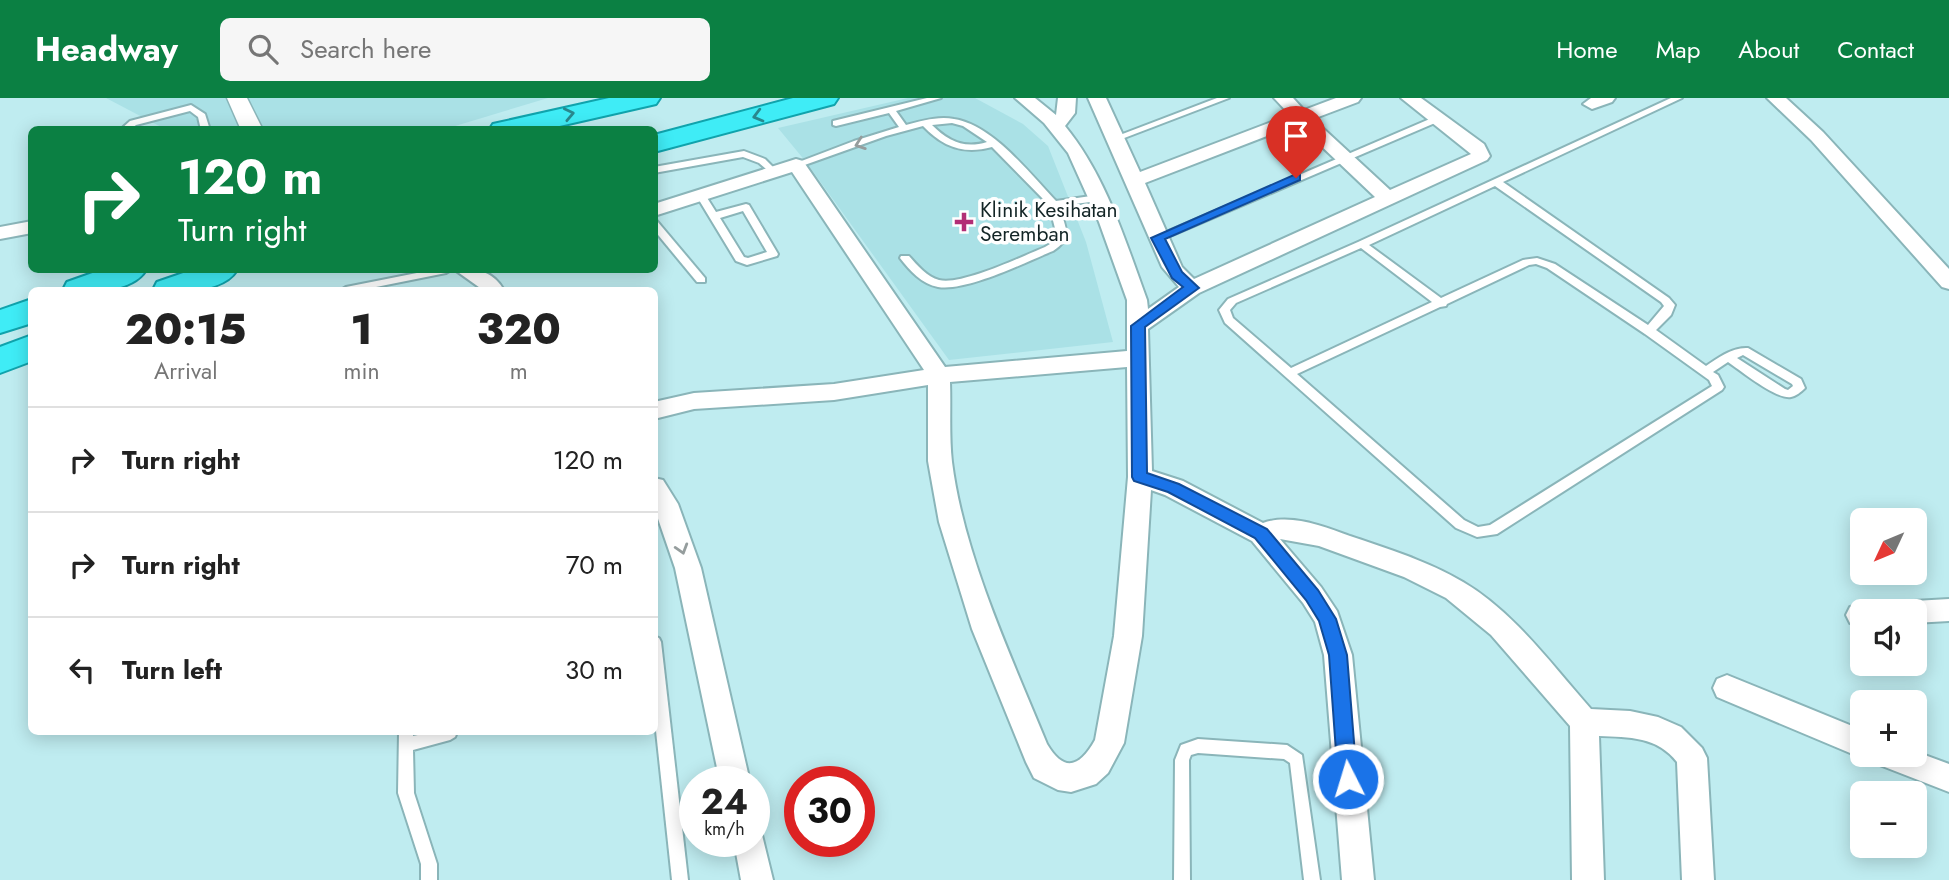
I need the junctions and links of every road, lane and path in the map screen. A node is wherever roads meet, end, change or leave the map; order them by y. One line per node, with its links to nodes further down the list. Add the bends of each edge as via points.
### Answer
1 (237, 98): 22 (street)
2 (646, 98): 23 (highway, one-way to 2)
3 (937, 98): 14 (lane)
4 (1024, 98): 19 (street)
5 (1067, 98): 19 (street, via 1068,108)
6 (1097, 98): 25 (street)
7 (1225, 98): 25 (lane)
8 (1283, 98): 15 (street)
9 (1352, 98): 15 (street)
10 (1410, 98): 16 (street)
11 (1678, 98): 33 (lane)
12 (1776, 98): 51 (street, via 1817,136)
13 (820, 99): 26 (highway, one-way to 26)
14 (891, 110): 18 (lane); 24 (lane)
15 (1301, 117): 28 (street); 32 (street)
16 (1439, 118): 28 (lane); 36 (street, via 1478,148 1481,156)
17 (924, 122): 24 (lane); 27 (lane, via 953,119); 27 (lane, via 940,139 958,148)
18 (836, 123)
19 (1055, 125): 35 (street, via 1077,152)
20 (129, 126): 21 (lane, via 191,108 202,116)
21 (205, 126)
22 (250, 126)
23 (521, 126)
24 (905, 128): 29 (lane, one-way to 29)
25 (1116, 138): 32 (street)
26 (658, 143)
27 (992, 144): 37 (lane)
28 (1342, 158): 36 (street); 43 (lane)
29 (796, 165): 31 (street); 66 (street)
30 (658, 169): 31 (lane, via 744,154 762,161)
31 (773, 172): 34 (street)
32 (1135, 181): 43 (street)
33 (1496, 182): 44 (lane); 59 (lane, via 1665,300 1670,305 1667,312)
34 (701, 195): 38 (street); 39 (lane)
35 (1098, 198): 37 (lane); 58 (street, via 1137,300)
36 (1387, 198): 56 (street)
37 (1054, 204): 45 (lane, via 1062,236 1059,243 962,282 931,281)
38 (658, 209)
39 (715, 216): 39 (lane, via 743,261 773,254 746,207)
40 (28, 227): 42 (street)
41 (658, 228): 50 (lane)
42 (0, 233)
43 (1157, 238): 56 (street, via 1177,275)
44 (1362, 244): 57 (lane); 65 (lane, via 1226,305 1229,320)
45 (905, 258)
46 (122, 273): 52 (highway)
47 (213, 273): 53 (highway)
48 (431, 273): 54 (lane)
49 (470, 273): 55 (street)
50 (701, 280)
51 (1949, 282)
52 (87, 287)
53 (177, 287)
54 (361, 287)
55 (491, 287)
56 (1192, 288): 58 (street)
57 (1442, 304): 59 (lane, via 1537,261 1551,265); 65 (lane)
58 (1138, 326): 62 (street)
59 (1649, 331): 64 (lane)
60 (28, 349): 63 (highway)
61 (1728, 357): 61 (lane, via 1739,351 1751,353 1797,382 1799,388 1781,392); 64 (lane)
62 (1138, 358): 66 (street); 70 (street)
63 (0, 360)
64 (1705, 372): 65 (lane, via 1719,385 1716,389 1493,530 1478,532 1460,524)
65 (1290, 373)
66 (939, 375): 68 (street, via 834,392); 70 (street, via 940,461 952,522 986,629 1036,752 1045,768 1058,776 1085,774 1110,743 1128,636)
67 (658, 396): 68 (street)
68 (694, 401): 69 (street)
69 (658, 410)
70 (1140, 477): 72 (street, via 1174,488)
71 (658, 492): 81 (street, one-way to 81, via 667,504 688,568)
72 (1261, 534): 77 (street, via 1278,528 1321,536 1413,569 1455,590 1500,627); 90 (street, via 1312,595 1334,637)
73 (1949, 610): 74 (street)
74 (1927, 611)
75 (658, 679): 86 (lane)
76 (1727, 688): 80 (street)
77 (1584, 722): 91 (street); 92 (street, via 1651,727 1669,733 1684,746 1692,758)
78 (428, 735): 79 (lane)
79 (406, 738): 85 (lane, via 406,793 429,863)
80 (1850, 739)
81 (732, 766)
82 (1921, 767): 83 (street)
83 (1949, 778)
84 (753, 857): 87 (street)
85 (429, 880)
86 (680, 880)
87 (757, 880)
88 (1182, 880): 89 (lane, via 1182,760 1186,750 1198,746 1287,752 1297,760)
89 (1312, 880)
90 (1358, 880)
91 (1588, 880)
92 (1698, 880)

